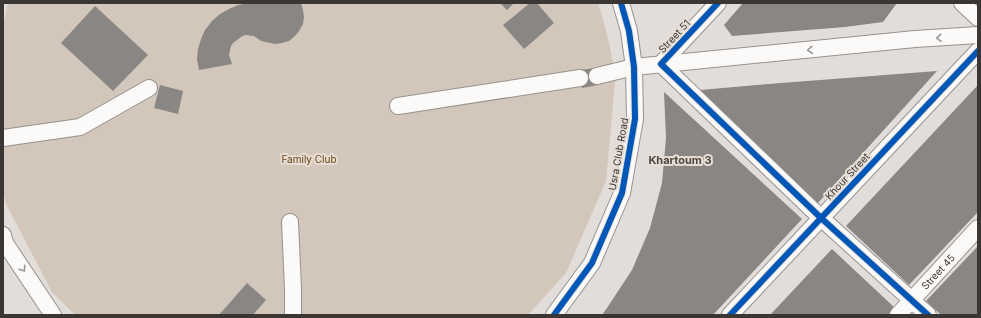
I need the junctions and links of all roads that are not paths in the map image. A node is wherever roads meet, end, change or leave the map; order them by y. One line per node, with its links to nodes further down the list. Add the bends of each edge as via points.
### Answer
1 (621, 3): 8 (street, Usra Club Road, via 629,31)
2 (718, 3): 7 (street, Street 51)
3 (962, 3): 4 (street)
4 (978, 18)
5 (978, 34): 7 (street, one-way to 7)
6 (978, 51): 14 (street, Khour Street)
7 (662, 64): 8 (street); 14 (street)
8 (634, 67): 9 (street); 21 (street, Usra Club Road, via 635,119 622,193 592,263)
9 (597, 76)
10 (580, 78): 12 (street)
11 (149, 88): 13 (street, via 80,127)
12 (398, 106)
13 (3, 138)
14 (820, 218): 18 (street); 22 (street, Khour Street)
15 (290, 222): 20 (street)
16 (978, 228): 18 (street, Street 45)
17 (4, 241): 19 (street, one-way to 19)
18 (912, 300): 23 (street, Street 45); 24 (street)
19 (53, 315)
20 (293, 315)
21 (554, 315)
22 (730, 315)
23 (898, 315)
24 (928, 315)

